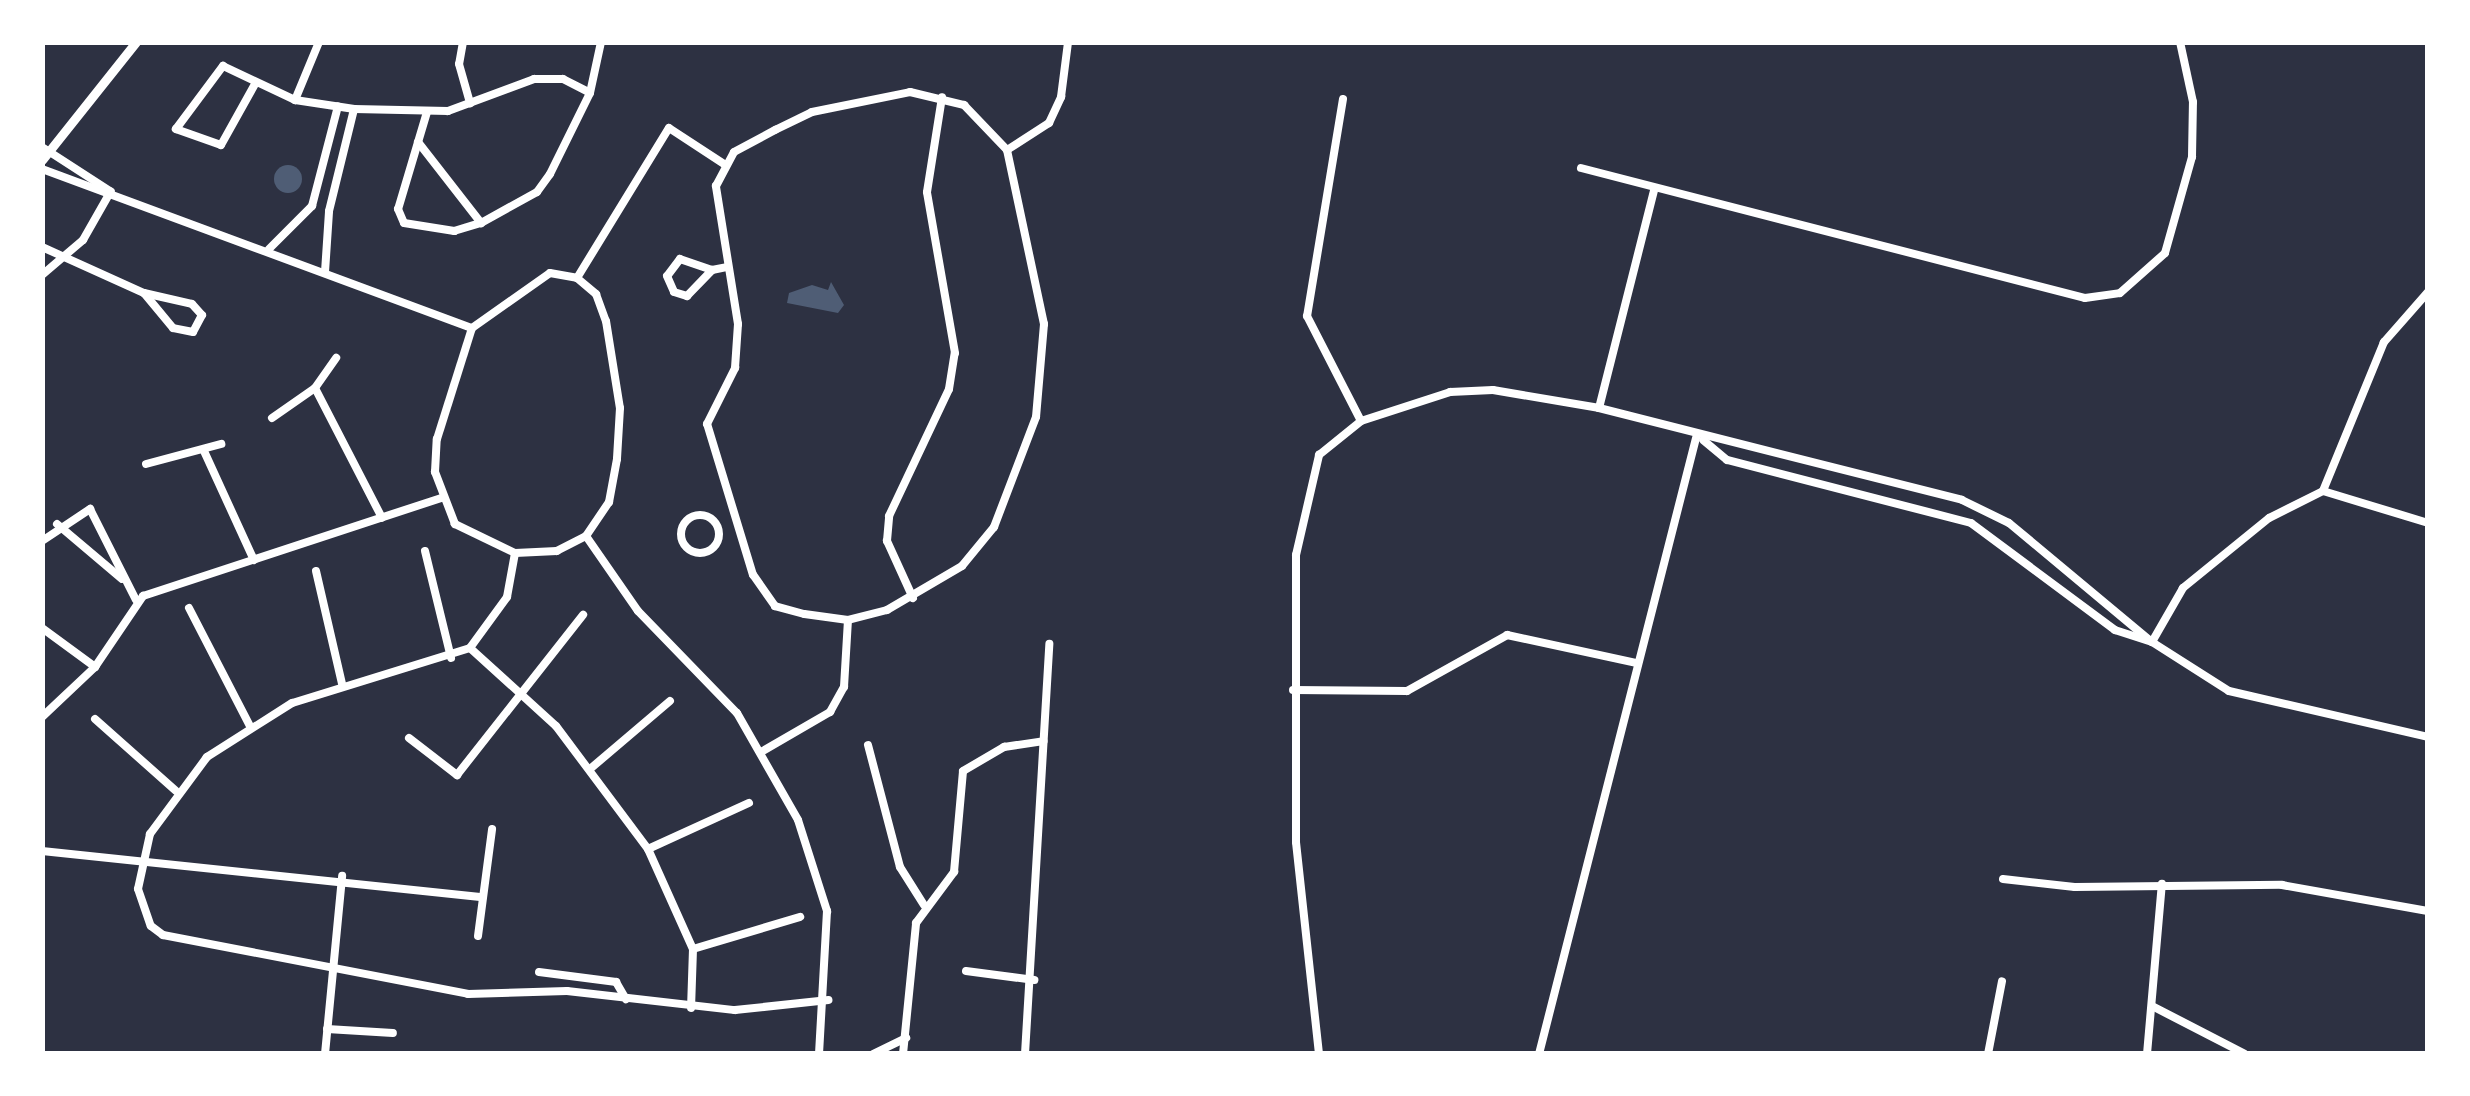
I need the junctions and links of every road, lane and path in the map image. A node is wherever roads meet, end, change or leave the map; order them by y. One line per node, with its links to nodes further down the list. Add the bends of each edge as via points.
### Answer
1 (136, 42): 18 (street)
2 (319, 42): 11 (street)
3 (463, 42): 12 (street, via 459,64)
4 (601, 42): 8 (street)
5 (1068, 42): 17 (street, via 1049,123)
6 (2180, 42): 23 (street, via 2192,157 2164,254 2120,293 2085,298)
7 (255, 84): 7 (street, via 223,66 176,129 221,145); 11 (street)
8 (590, 93): 12 (street, via 563,79 534,79); 24 (street, via 537,192)
9 (942, 97): 17 (street, via 988,121); 19 (street, via 910,92 812,112); 59 (street, via 927,192 955,353 949,389 889,516 886,541)
10 (1343, 99): 40 (street, via 1307,316)
11 (295, 100): 13 (street)
12 (470, 104): 15 (street)
13 (338, 106): 14 (street); 26 (street, via 312,206)
14 (354, 109): 15 (street); 30 (street, via 329,211)
15 (427, 112): 16 (street)
16 (418, 142): 24 (street); 24 (street, via 398,209 404,223 454,231)
17 (1007, 150): 59 (street, via 1044,324 1036,417 982,547)
18 (44, 153): 22 (street)
19 (724, 164): 28 (street, via 716,186); 32 (street, via 670,128)
20 (1581, 168): 23 (street)
21 (42, 169): 22 (street)
22 (111, 191): 26 (street); 27 (street)
23 (1654, 191): 38 (street)
24 (481, 224)
25 (42, 247): 27 (street)
26 (269, 250): 30 (street)
27 (65, 259): 31 (street); 34 (street)
28 (728, 267): 29 (street); 48 (street, via 735,368 707,424)
29 (712, 270): 29 (street, via 687,296 674,292 668,276 680,259)
30 (325, 272): 35 (street)
31 (42, 274)
32 (577, 278): 35 (street, via 550,273 525,284); 52 (street, via 596,294 607,321 620,408 609,502)
33 (2428, 292): 45 (street, via 2384,342)
34 (144, 293): 34 (street, via 173,328 193,332 202,315 193,304)
35 (472, 328): 46 (street, via 437,439)
36 (336, 358): 37 (street)
37 (315, 388): 39 (street); 47 (street)
38 (1599, 408): 40 (street, via 1493,390 1450,392); 41 (street)
39 (272, 418)
40 (1360, 421): 72 (street, via 1319,455 1296,555)
41 (1699, 439): 65 (street, via 1727,460 1971,523 2115,630); 65 (street, via 1729,440 1978,506); 69 (street)
42 (221, 444): 43 (street)
43 (204, 451): 44 (street); 56 (street)
44 (146, 464)
45 (2323, 491): 49 (street); 65 (street, via 2269,518 2183,588)
46 (441, 498): 47 (street); 55 (street, via 473,539)
47 (382, 518): 56 (street)
48 (733, 519): 51 (street); 63 (street, via 767,599)
49 (2428, 523)
50 (57, 524): 53 (street); 58 (street); 58 (street, via 90,509)
51 (718, 526): 51 (street, via 695,514 681,537 701,553 717,544)
52 (586, 536): 55 (street, via 556,551); 82 (street, via 616,584 711,680)
53 (42, 541)
54 (425, 551): 68 (street)
55 (514, 553): 67 (street, via 507,597)
56 (254, 560): 60 (street)
57 (316, 572): 71 (street)
58 (128, 584): 60 (street)
59 (913, 598): 63 (street)
60 (136, 600): 70 (street)
61 (190, 608): 77 (street)
62 (583, 615): 73 (street)
63 (848, 620): 82 (street, via 844,687 830,712)
64 (42, 628): 70 (street)
65 (2152, 642): 78 (street, via 2229,691)
66 (1049, 644): 80 (street)
67 (470, 648): 68 (street); 73 (street)
68 (451, 658): 71 (street)
69 (1637, 663): 72 (street, via 1507,635 1406,691); 117 (street)
70 (95, 667): 75 (street)
71 (342, 684): 77 (street)
72 (1293, 690): 116 (street, via 1296,842)
73 (521, 692): 79 (street, via 457,775); 83 (street)
74 (670, 700): 83 (street)
75 (42, 717)
76 (95, 719): 84 (street)
77 (250, 726): 84 (street)
78 (2428, 737)
79 (409, 738)
80 (1044, 741): 94 (street, via 1004,747 963,771 954,872); 102 (street)
81 (868, 745): 94 (street, via 900,867)
82 (761, 752): 105 (street, via 817,867 827,911)
83 (590, 769): 88 (street)
84 (176, 791): 89 (street)
85 (749, 803): 88 (street)
86 (492, 829): 93 (street)
87 (42, 850): 89 (street)
88 (648, 850): 98 (street)
89 (142, 859): 90 (street); 99 (street, via 140,904 163,934)
90 (342, 877): 93 (street); 99 (street)
91 (2002, 878): 92 (street, via 2075,887)
92 (2162, 884): 95 (street, via 2282,885); 106 (street)
93 (483, 897): 97 (street)
94 (924, 904): 110 (street)
95 (2428, 911)
96 (800, 916): 98 (street)
97 (478, 936)
98 (693, 949): 107 (street)
99 (332, 969): 104 (street, via 490,996 567,991); 108 (street)
100 (965, 971): 102 (street)
101 (539, 972): 104 (street, via 616,982)
102 (1034, 980): 115 (street)
103 (2002, 982): 118 (street)
104 (626, 999): 107 (street)
105 (828, 1000): 107 (street); 112 (street)
106 (2154, 1007): 119 (street); 120 (street)
107 (692, 1008)
108 (327, 1029): 109 (street); 111 (street)
109 (393, 1034)
110 (906, 1038): 113 (street); 114 (street)
111 (325, 1054)
112 (819, 1054)
113 (873, 1054)
114 (903, 1054)
115 (1025, 1054)
116 (1318, 1054)
117 (1539, 1054)
118 (1988, 1054)
119 (2147, 1054)
120 (2245, 1054)

